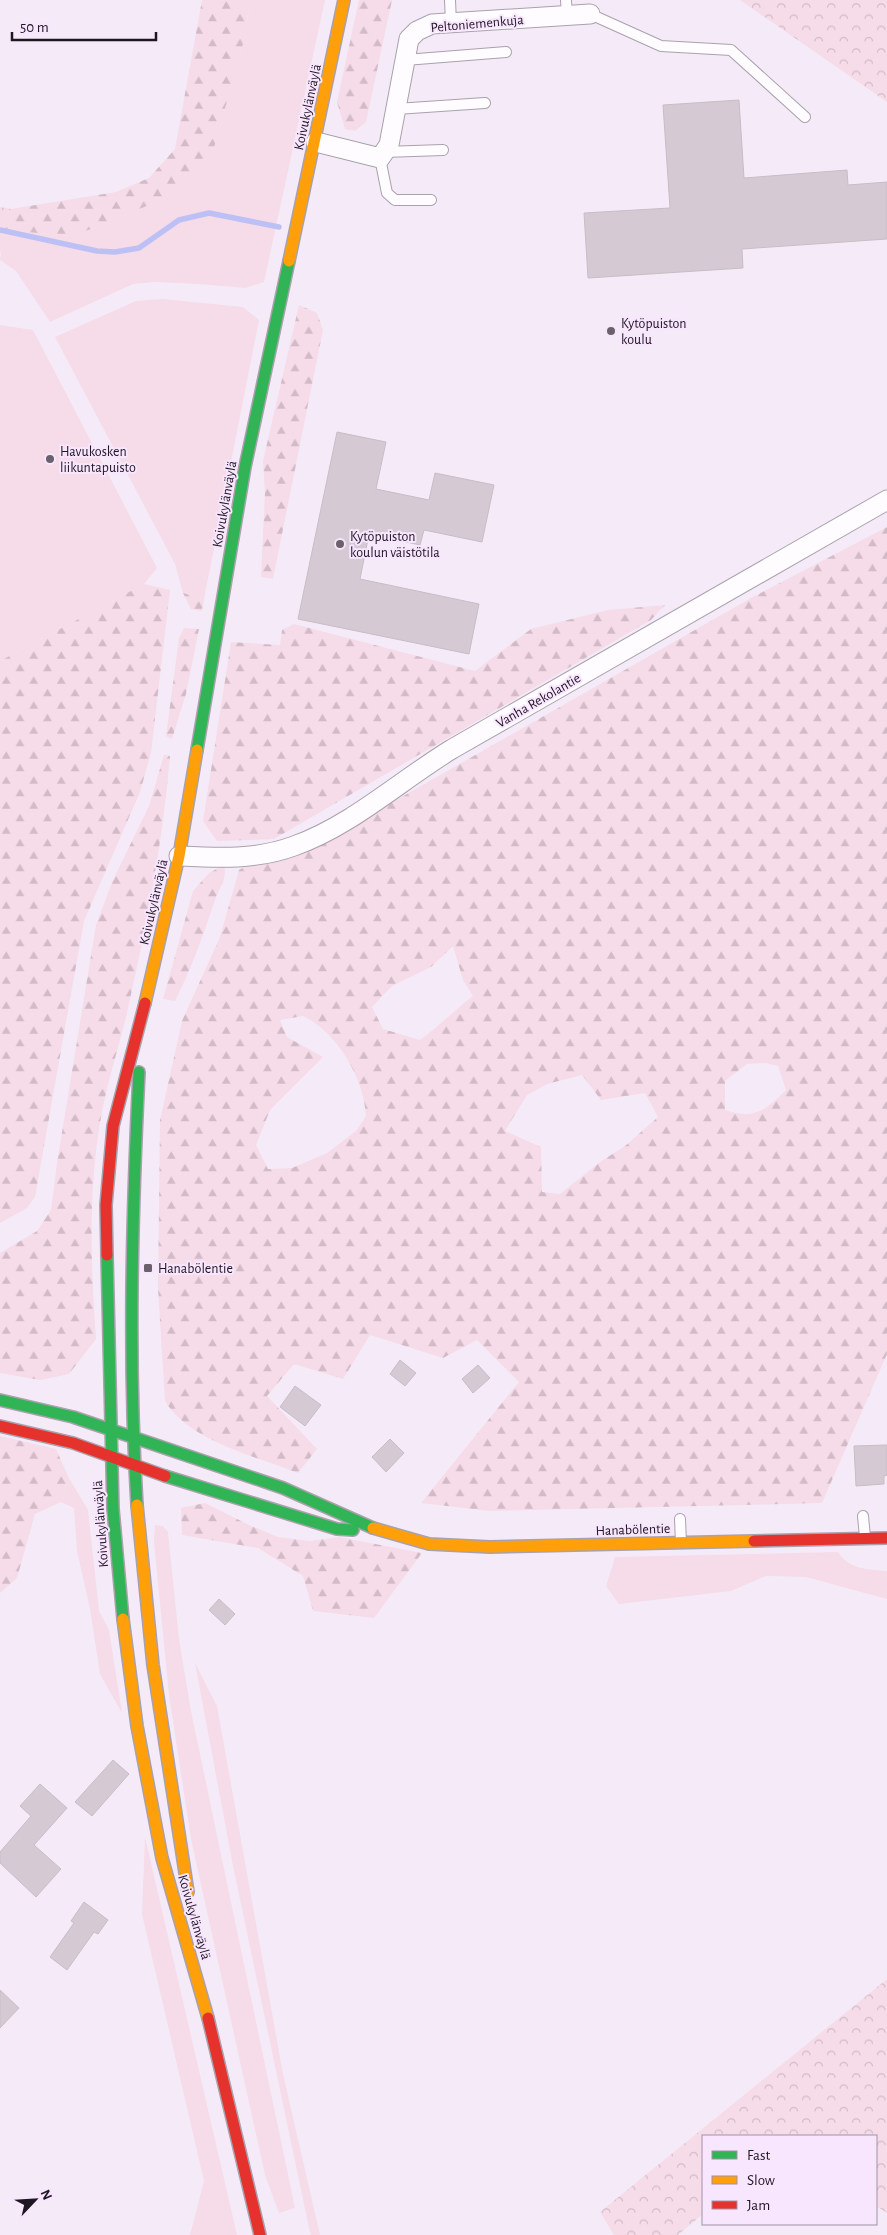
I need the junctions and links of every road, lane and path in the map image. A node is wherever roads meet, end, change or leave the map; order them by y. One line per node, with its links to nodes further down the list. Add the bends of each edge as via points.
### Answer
1 (344, 0): 11 (main road, Koivukylänväylä)
2 (450, 0): 5 (lane)
3 (567, 8): 4 (street, Peltoniemenkuja); 5 (street, Peltoniemenkuja)
4 (590, 14): 10 (lane, via 661,46 731,50)
5 (451, 22): 7 (street, Peltoniemenkuja, via 432,24 417,31 409,39)
6 (506, 52): 7 (lane)
7 (405, 60): 9 (street, Peltoniemenkuja)
8 (485, 103): 9 (lane)
9 (396, 108): 13 (street, Peltoniemenkuja, via 389,145)
10 (805, 117)
11 (316, 142): 13 (street); 16 (main road, Koivukylänväylä, via 245,467)
12 (443, 150): 13 (lane)
13 (382, 155): 14 (lane, via 387,193 395,200)
14 (431, 200)
15 (887, 500): 16 (street, Vanha Rekolantie, via 449,751 328,831 271,854 232,859)
16 (179, 856): 17 (main road, Koivukylänväylä)
17 (142, 1015): 20 (main road, Koivukylänväylä, via 113,1126 106,1205); 21 (main road, Koivukylänväylä, via 132,1198)
18 (0, 1400): 20 (main road, Hanabölentie, via 73,1417)
19 (0, 1426): 22 (main road, Hanabölentie, via 73,1443)
20 (110, 1430): 21 (main road, Hanabölentie); 22 (main road, Koivukylänväylä)
21 (135, 1439): 23 (main road, Koivukylänväylä); 26 (main road, Hanabölentie, via 283,1488)
22 (111, 1456): 23 (main road, Hanabölentie); 32 (main road, Koivukylänväylä, via 122,1614 137,1726 162,1858)
23 (136, 1465): 26 (main road, Hanabölentie, via 337,1529); 30 (main road, Koivukylänväylä, via 139,1525 160,1722)
24 (863, 1516): 28 (lane)
25 (680, 1519): 29 (lane)
26 (381, 1532): 29 (main road, Hanabölentie, via 429,1544 490,1547)
27 (887, 1538): 28 (main road, Hanabölentie)
28 (865, 1539): 29 (main road, Hanabölentie)
29 (681, 1543)
30 (189, 1900)
31 (192, 1919): 32 (main road, Koivukylänväylä)
32 (210, 2024): 33 (main road, Koivukylänväylä)
33 (260, 2235)

